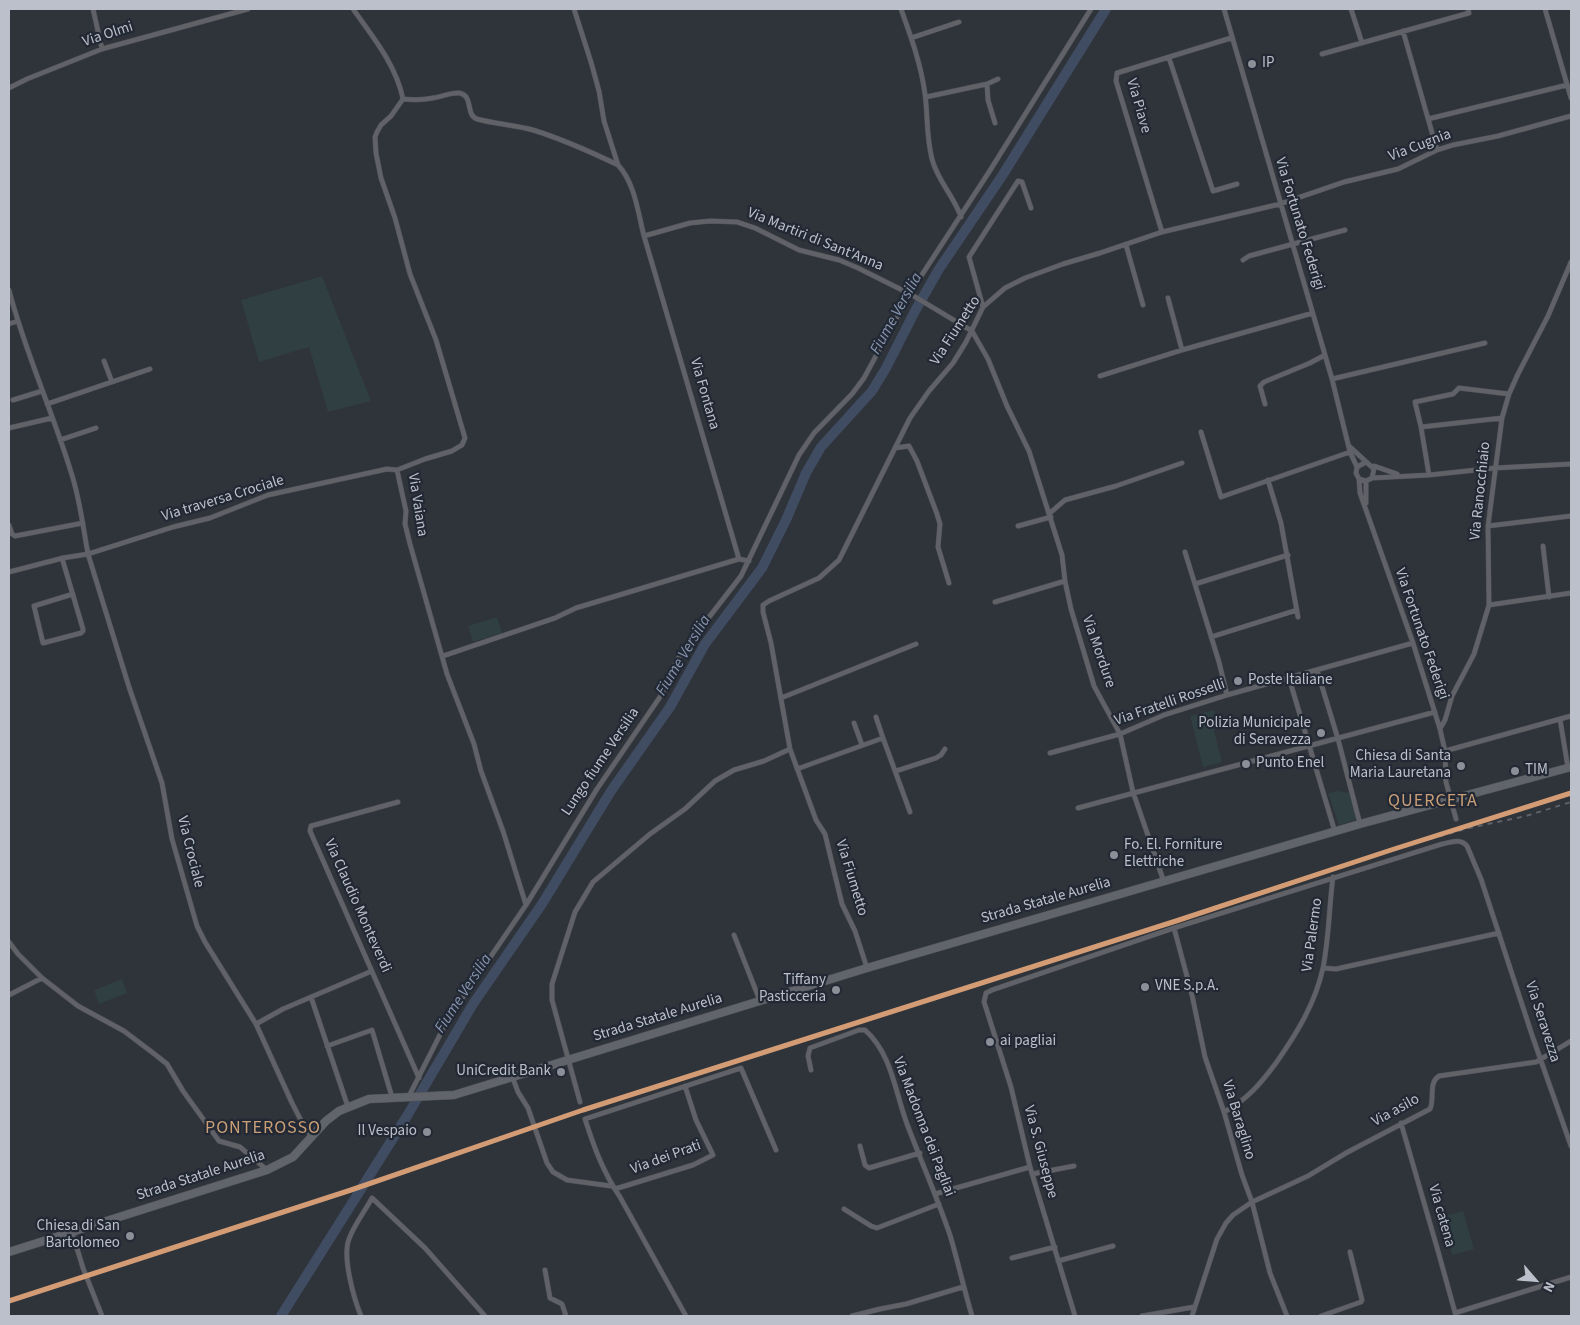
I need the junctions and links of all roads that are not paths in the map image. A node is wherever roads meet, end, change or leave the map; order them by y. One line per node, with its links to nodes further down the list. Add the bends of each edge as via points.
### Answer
1 (93, 9): 17 (street)
2 (248, 9): 11 (street, Via Olmi)
3 (353, 9): 26 (street, via 394,71)
4 (574, 9): 31 (street)
5 (901, 9): 14 (street)
6 (1091, 9): 35 (street)
7 (1224, 9): 15 (street, Via Fortunato Federigi)
8 (1351, 9): 16 (street)
9 (1468, 9): 13 (street, via 1469,13)
10 (1545, 9): 22 (street)
11 (233, 11): 17 (street, Via Olmi)
12 (959, 22): 14 (street)
13 (1403, 31): 16 (street); 28 (street)
14 (911, 38): 24 (street)
15 (1232, 38): 19 (street, Via Piave); 33 (street, Via Fortunato Federigi)
16 (1362, 43): 18 (street)
17 (102, 49): 23 (street, Via Olmi)
18 (1322, 54)
19 (1168, 58): 32 (street, via 1213,191); 37 (street, Via Piave, via 1117,73 1116,81)
20 (998, 79): 21 (street)
21 (986, 84): 24 (street); 29 (street)
22 (1567, 85): 25 (street); 28 (street)
23 (9, 88)
24 (926, 97): 35 (street, via 927,135 932,160)
25 (1571, 98)
26 (403, 99): 31 (street, via 429,99 462,93 476,119 553,136); 81 (street, Via Vaiana, via 377,132 376,153 410,274 436,340 465,438 462,446 452,451)
27 (1571, 116): 30 (street, Via Cugnia)
28 (1428, 119): 30 (street)
29 (995, 123)
30 (1437, 150): 33 (street, Via Cugnia, via 1398,169 1344,182)
31 (618, 165): 38 (street, via 634,196)
32 (1237, 184)
33 (1280, 204): 37 (street, Via Fiumetto); 39 (street, Via Fortunato Federigi)
34 (1031, 208): 47 (street, via 1022,182 1018,181 969,257)
35 (960, 217): 44 (street)
36 (1345, 230): 39 (street)
37 (1162, 232): 40 (street, Via Fiumetto)
38 (644, 236): 44 (street, Via Martiri di Sant'Anna, via 690,223 737,222 799,250 839,260); 100 (street, Via Fontana)
39 (1293, 244): 41 (street); 49 (street, Via Fortunato Federigi)
40 (1126, 245): 46 (street); 47 (street, Via Fiumetto, via 1025,278 1005,288)
41 (1243, 260)
42 (1571, 262): 62 (street, Via Ranocchiaio, via 1559,294)
43 (9, 290): 50 (street, Via Crociale)
44 (911, 294): 48 (street, Via Martiri di Sant'Anna); 101 (street, Lungo fiume Versilia, via 864,378 814,433 799,455)
45 (1168, 298): 54 (street)
46 (1143, 305)
47 (983, 307): 52 (street, Via Fiumetto)
48 (936, 309): 52 (street, Via Mordure)
49 (1313, 313): 54 (street); 55 (street, Via Fortunato Federigi)
50 (17, 321): 51 (street); 61 (street, Via Crociale)
51 (9, 324)
52 (972, 331): 73 (street, Via Fiumetto, via 953,363 910,418); 89 (street, Via Mordure, via 1030,451)
53 (1485, 343): 59 (street)
54 (1182, 350): 58 (street)
55 (1325, 355): 59 (street, Via Fortunato Federigi); 65 (street, via 1264,382 1260,386)
56 (104, 361): 60 (street)
57 (150, 369): 60 (street)
58 (1100, 376)
59 (1332, 379): 74 (street, Via Fortunato Federigi)
60 (112, 382): 64 (street)
61 (42, 391): 63 (street); 64 (street, Via Crociale)
62 (1509, 394): 67 (street, Via Ranocchiaio); 70 (street, via 1459,388 1454,394 1414,402)
63 (13, 400)
64 (47, 404): 66 (street, Via Crociale)
65 (1265, 404)
66 (52, 418): 68 (street); 72 (street, Via Crociale)
67 (1502, 418): 70 (street); 80 (street, Via Ranocchiaio)
68 (9, 428)
69 (96, 428): 72 (street)
70 (1421, 428): 83 (street)
71 (1201, 432): 86 (street, via 1221,497)
72 (60, 440): 91 (street, Via Crociale)
73 (895, 448): 104 (street, via 909,446 917,461 940,524 938,547); 120 (street, Via Fiumetto, via 839,560 819,578 763,605)
74 (1349, 449): 75 (street); 78 (street, Via Fortunato Federigi); 86 (street)
75 (1366, 462): 78 (street); 79 (street)
76 (1182, 463): 89 (street, via 1065,500)
77 (1571, 464): 80 (street)
78 (1357, 466): 85 (street)
79 (1373, 466): 82 (street); 84 (street)
80 (1495, 468): 83 (street); 94 (street, Via Ranocchiaio)
81 (397, 470): 97 (street, Via traversa Crociale, via 388,469 268,495 210,518); 116 (street, Via Vaiana, via 406,511 405,524)
82 (1404, 475): 83 (street); 84 (street)
83 (1429, 475)
84 (1372, 478): 87 (street)
85 (1359, 479): 87 (street); 88 (street, Via Fortunato Federigi)
86 (1268, 480): 98 (street)
87 (1366, 481): 88 (street)
88 (1366, 507): 114 (street, Via Fortunato Federigi)
89 (1050, 515): 93 (street); 103 (street, Via Mordure, via 1062,555)
90 (1571, 516): 94 (street)
91 (83, 523): 92 (street, via 15,536); 97 (street, Via Crociale)
92 (9, 525)
93 (1018, 526)
94 (1488, 526): 110 (street, Via Ranocchiaio)
95 (1543, 546): 108 (street)
96 (1185, 552): 105 (street)
97 (88, 554): 99 (street); 161 (street, Via Crociale, via 162,783 172,839 197,926)
98 (1288, 555): 105 (street); 111 (street)
99 (62, 558): 102 (street); 107 (street)
100 (739, 559): 101 (street); 116 (street, via 576,608)
101 (749, 561): 149 (street, Lungo fiume Versilia, via 682,652 662,694 596,790)
102 (9, 572)
103 (1065, 581): 109 (street); 127 (street, Via Mordure, via 1094,686)
104 (949, 584)
105 (1195, 584): 113 (street)
106 (1571, 593): 108 (street)
107 (73, 594): 107 (street, via 83,632 43,644 34,606)
108 (1549, 597): 110 (street)
109 (995, 602)
110 (1489, 605): 126 (street, Via Ranocchiaio, via 1474,654 1452,696)
111 (1297, 610): 112 (street); 113 (street)
112 (1298, 617)
113 (1210, 637): 119 (street)
114 (1413, 643): 117 (street, Via Fratelli Rosselli); 121 (street, Via Fortunato Federigi)
115 (916, 644): 120 (street)
116 (443, 656): 149 (street, Via Vaiana)
117 (1317, 670): 118 (street, Via Fratelli Rosselli); 129 (street)
118 (1289, 678): 119 (street, Via Fratelli Rosselli); 131 (street)
119 (1227, 695): 127 (street, Via Fratelli Rosselli, via 1164,715)
120 (781, 698): 132 (street, Via Fiumetto)
121 (1435, 712): 126 (street, Via Fortunato Federigi); 129 (street)
122 (1571, 716): 124 (street)
123 (876, 717): 128 (street)
124 (1560, 719): 134 (street); 136 (street)
125 (854, 723): 130 (street)
126 (1440, 729): 134 (street, Via Fortunato Federigi)
127 (1120, 734): 135 (street, Via Fratelli Rosselli); 139 (street, Via Mordure)
128 (883, 738): 130 (street); 138 (street)
129 (1338, 738): 131 (street); 145 (street)
130 (862, 746): 137 (street)
131 (1309, 746): 139 (street); 146 (street)
132 (790, 749): 137 (street, Via Fiumetto); 165 (street, via 734,770 715,781 685,809 622,857 585,893 570,926 552,984 552,1000)
133 (945, 749): 138 (street, via 936,758)
134 (1445, 751): 140 (street, Via Fortunato Federigi)
135 (1050, 753)
136 (1569, 767): 140 (main road, Strada Statale Aurelia)
137 (797, 769): 154 (street, Via Fiumetto, via 816,820 825,834 842,904)
138 (896, 771): 143 (street)
139 (1133, 792): 142 (street); 148 (street, Via Mordure)
140 (1450, 799): 144 (street, Via Fortunato Federigi); 145 (main road, Strada Statale Aurelia)
141 (398, 802): 156 (street, Via Claudio Monteverdi, via 311,826 310,831)
142 (1078, 808)
143 (910, 812)
144 (1456, 819)
145 (1360, 824): 146 (main road, Strada Statale Aurelia)
146 (1335, 832): 148 (main road, Strada Statale Aurelia)
147 (1333, 877): 150 (street); 151 (street, Via Seravezza, via 1458,840 1467,846); 155 (street, Via Palermo)
148 (1164, 882): 154 (main road, Strada Statale Aurelia)
149 (526, 905): 168 (street, Lungo fiume Versilia, via 448,1019)
150 (1174, 928): 174 (street, Via Baraglino, via 1205,1057); 183 (street, Via S. Giuseppe, via 986,993 984,1002 1011,1088)
151 (1499, 933): 155 (street, via 1336,969); 164 (street, Via Seravezza)
152 (734, 935): 160 (street)
153 (9, 942): 157 (street)
154 (867, 968): 160 (main road, Strada Statale Aurelia)
155 (1323, 968): 174 (street, Via Palermo, via 1297,1034 1261,1082 1236,1106)
156 (372, 971): 159 (street); 168 (street, Via Claudio Monteverdi)
157 (42, 978): 158 (street); 184 (street, via 78,1006 124,1031 157,1056 166,1064 219,1141 240,1147)
158 (9, 995)
159 (311, 997): 161 (street); 163 (street)
160 (760, 1001): 165 (main road, Strada Statale Aurelia)
161 (256, 1024): 176 (street, Via Crociale, via 292,1103 306,1130)
162 (1571, 1041): 164 (street)
163 (327, 1046): 171 (street, via 372,1030); 173 (street)
164 (1540, 1059): 175 (street, Via asilo, via 1518,1066 1439,1076 1433,1082 1430,1109); 177 (street, Via Seravezza)
165 (568, 1060): 167 (main road, Strada Statale Aurelia); 172 (street)
166 (811, 1070): 181 (street, Via Madonna dei Pagliai, via 810,1048 865,1030 892,1071 907,1125)
167 (512, 1076): 170 (main road, Strada Statale Aurelia, via 454,1095); 186 (street, via 553,1172 567,1180)
168 (419, 1078): 170 (street, Lungo fiume Versilia)
169 (685, 1086): 180 (street, via 741,1068); 186 (street, via 585,1119); 186 (street, Via dei Prati, via 696,1120 713,1155)
170 (411, 1096): 171 (main road, Strada Statale Aurelia)
171 (392, 1097): 173 (main road, Strada Statale Aurelia, via 368,1098)
172 (580, 1102)
173 (348, 1106): 176 (main road, Strada Statale Aurelia, via 326,1121)
174 (1224, 1112): 188 (street, Via Baraglino)
175 (1401, 1124): 188 (street, Via asilo, via 1308,1176); 202 (street, Via catena)
176 (313, 1136): 184 (main road, Strada Statale Aurelia, via 293,1157)
177 (1570, 1139): 179 (street, Via Seravezza)
178 (860, 1146): 181 (street, via 865,1165 869,1168)
179 (1571, 1146)
180 (776, 1150)
181 (920, 1153): 187 (street, Via Madonna dei Pagliai)
182 (1074, 1166): 185 (street)
183 (1030, 1167): 185 (street, Via S. Giuseppe); 187 (street)
184 (267, 1170): 191 (main road, Strada Statale Aurelia)
185 (1032, 1174): 193 (street, Via S. Giuseppe)
186 (613, 1188): 207 (street)
187 (935, 1194): 189 (street, Via Madonna dei Pagliai)
188 (1252, 1202): 201 (street, Via asilo, via 1233,1215 1220,1230); 213 (street, Via Baraglino, via 1270,1273)
189 (939, 1204): 190 (street, via 877,1228); 200 (street, Via Madonna dei Pagliai)
190 (844, 1209)
191 (72, 1232): 194 (main road, Strada Statale Aurelia); 203 (street)
192 (1113, 1246): 197 (street)
193 (1055, 1247): 196 (street); 197 (street, Via S. Giuseppe)
194 (9, 1252)
195 (1350, 1252): 214 (street, via 1362,1300)
196 (1012, 1258)
197 (1058, 1261): 210 (street, Via S. Giuseppe)
198 (544, 1270): 206 (street, via 550,1298 562,1304)
199 (1571, 1277): 202 (street)
200 (963, 1286): 208 (street, via 906,1304); 209 (street, Via Madonna dei Pagliai)
201 (1194, 1307): 211 (street); 212 (street, Via asilo)
202 (1455, 1314)
203 (102, 1316)
204 (361, 1316): 205 (street, via 348,1266 348,1240 372,1198 425,1248)
205 (485, 1316)
206 (566, 1316)
207 (686, 1316)
208 (852, 1316)
209 (972, 1316)
210 (1075, 1316)
211 (1142, 1316)
212 (1192, 1316)
213 (1287, 1316)
214 (1321, 1316)

